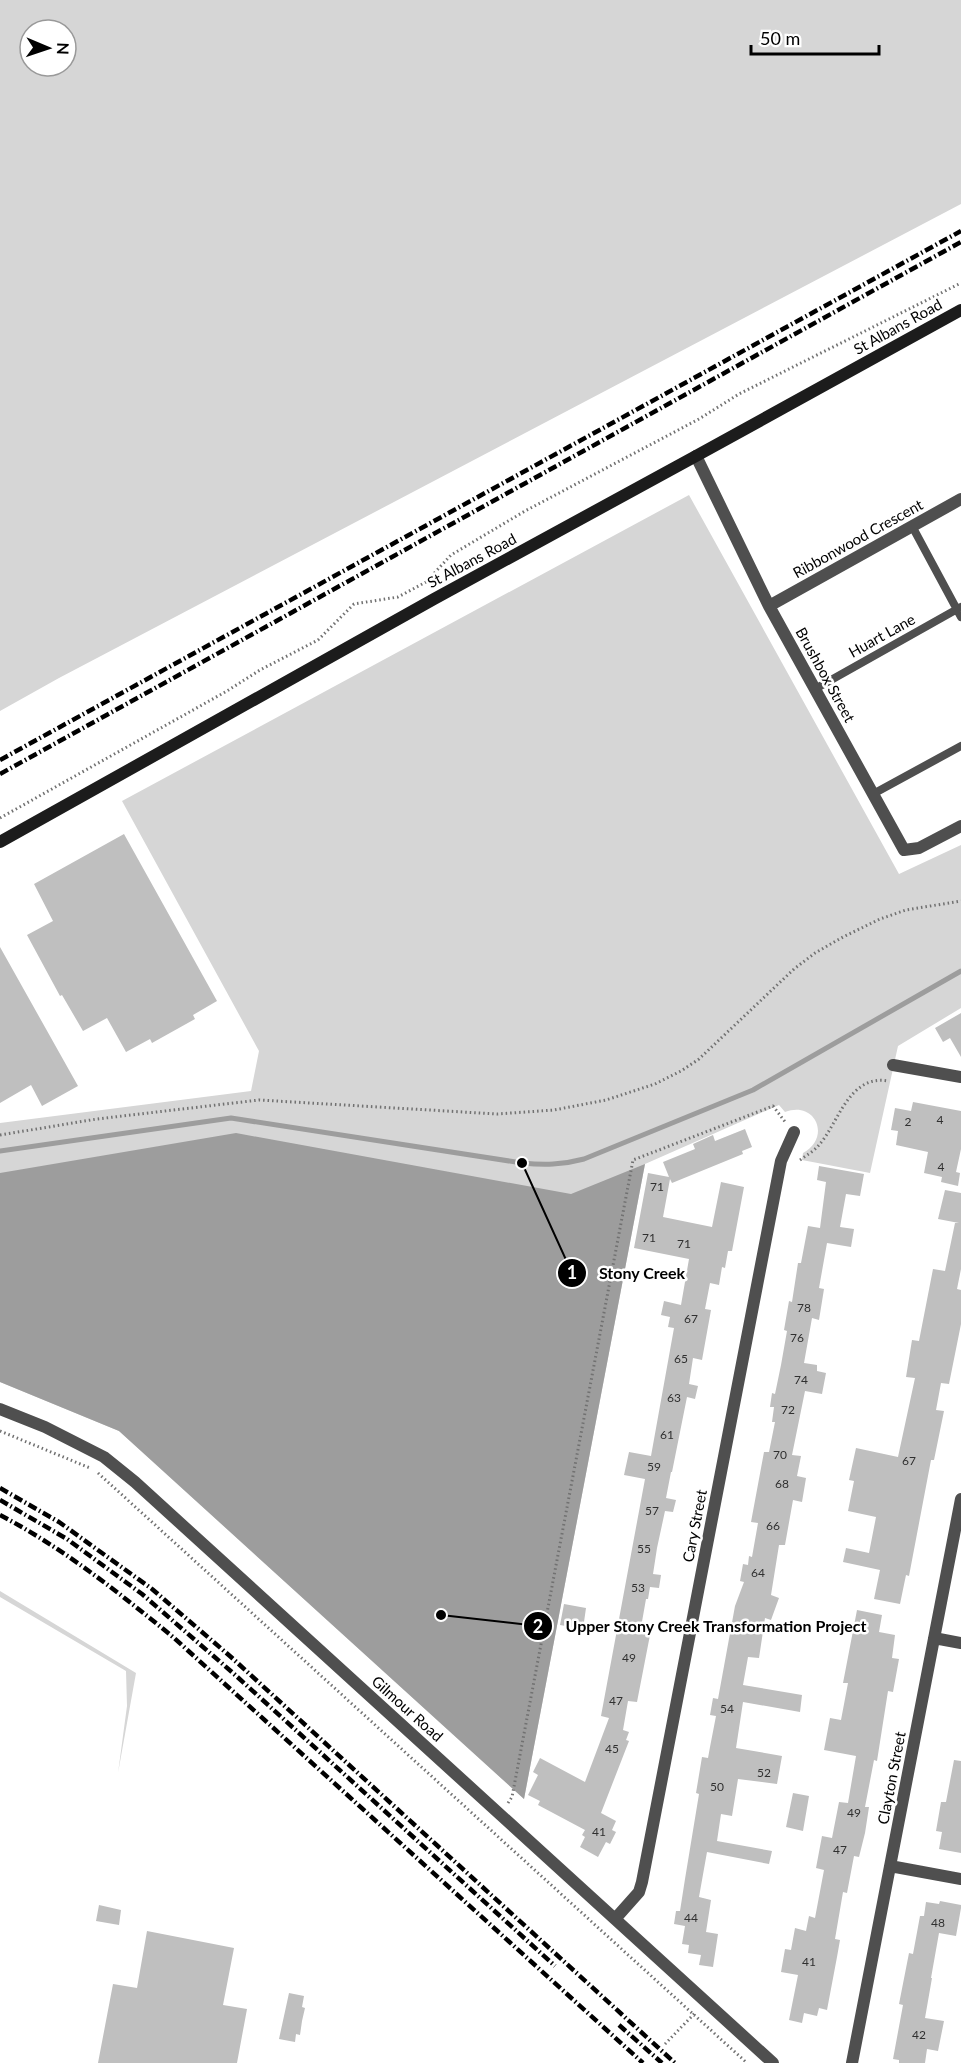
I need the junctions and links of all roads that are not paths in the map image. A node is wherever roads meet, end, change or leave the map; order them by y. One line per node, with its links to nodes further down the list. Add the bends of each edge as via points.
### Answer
1 (961, 310): 2 (main road, St Albans Road)
2 (696, 456): 5 (street, Brushbox Street); 11 (main road, St Albans Road)
3 (961, 499): 4 (street, Ribbonwood Crescent)
4 (912, 526): 5 (street, Ribbonwood Crescent); 6 (lane)
5 (768, 606): 7 (street, Brushbox Street)
6 (960, 611): 7 (lane, Huart Lane)
7 (815, 689): 9 (street, Brushbox Street)
8 (961, 746): 9 (lane)
9 (873, 794): 10 (street, Brushbox Street, via 904,850 919,848)
10 (961, 826)
11 (0, 842)
12 (893, 1065): 13 (street)
13 (961, 1077)
14 (794, 1132): 21 (street, Cary Street, via 781,1161 642,1882 639,1892)
15 (0, 1409): 21 (street, Gilmour Road, via 104,1457 127,1476)
16 (961, 1499): 17 (street, Clayton Street)
17 (934, 1638): 18 (street); 19 (street, Clayton Street)
18 (961, 1643)
19 (890, 1866): 20 (street); 23 (street, Clayton Street)
20 (961, 1880)
21 (615, 1919): 22 (street, Gilmour Road)
22 (773, 2063)
23 (852, 2063)

